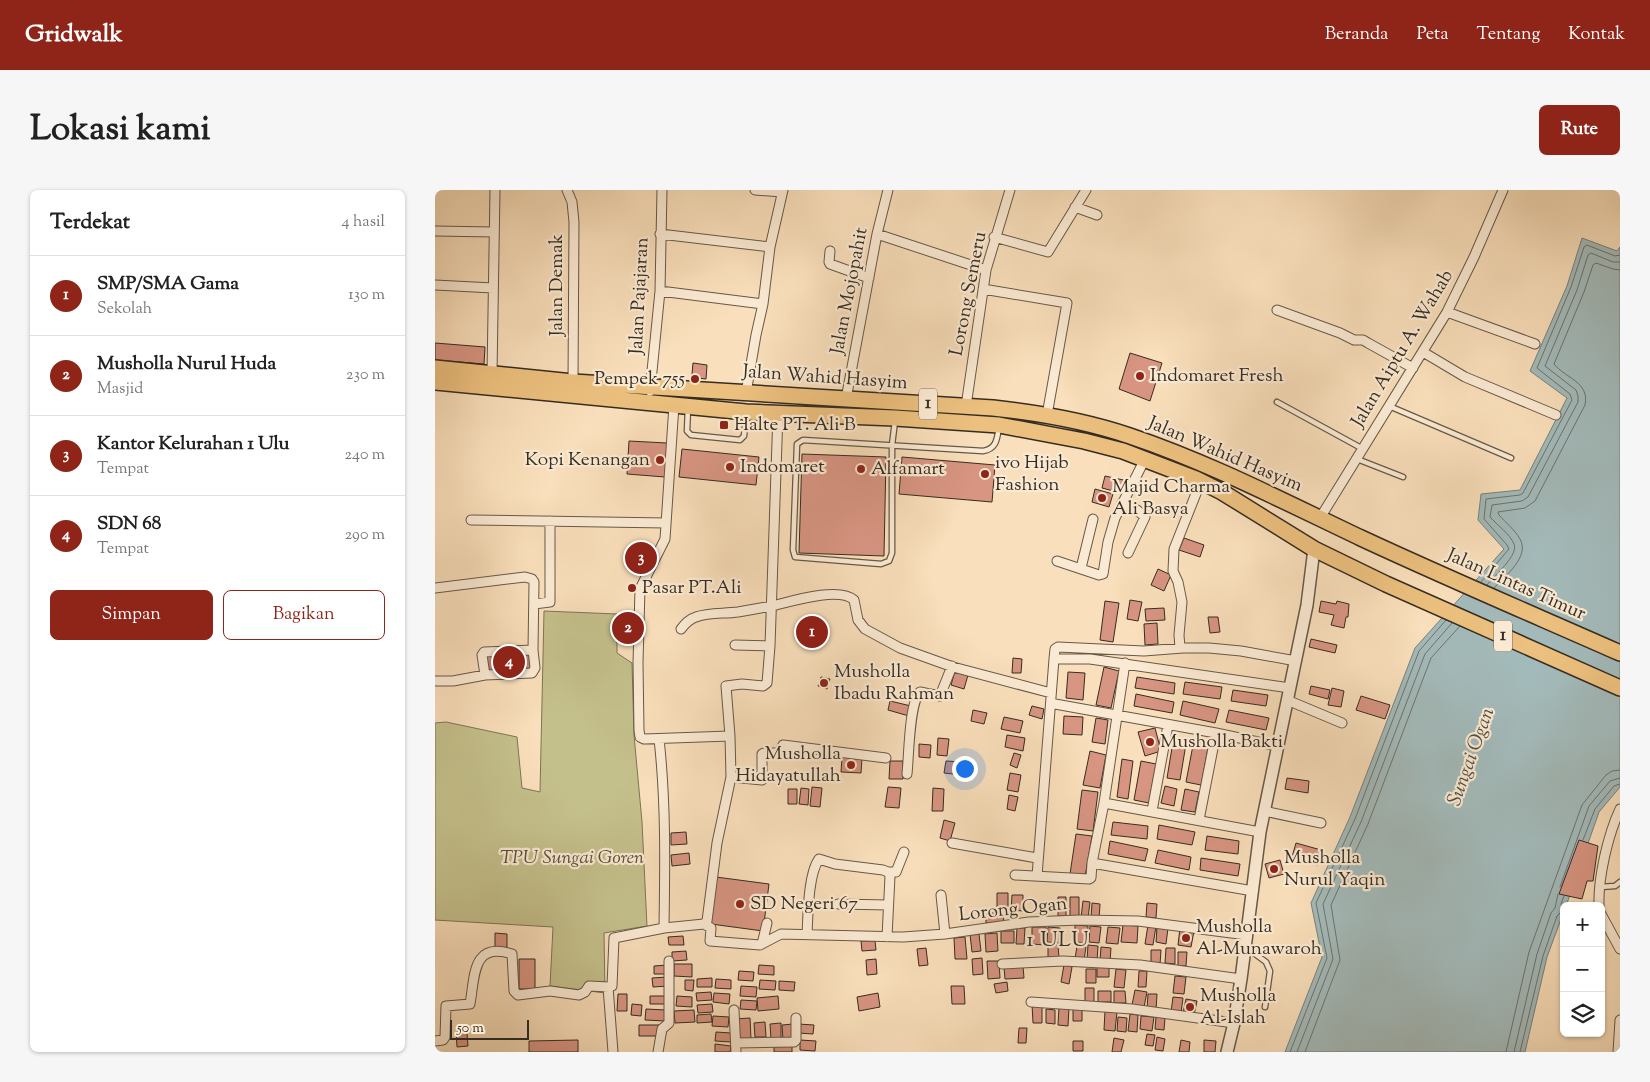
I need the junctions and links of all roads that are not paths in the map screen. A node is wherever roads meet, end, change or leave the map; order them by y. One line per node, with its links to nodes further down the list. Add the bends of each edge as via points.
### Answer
1 (495, 190): 13 (street)
2 (567, 190): 34 (street, Jalan Demak, via 574,222)
3 (662, 190): 14 (street, Jalan Pajajaran)
4 (755, 190): 8 (street)
5 (887, 190): 15 (street, Jalan Mojopahit)
6 (1010, 190): 16 (street, Lorong Semeru)
7 (1086, 190): 10 (street)
8 (783, 191): 17 (street)
9 (1500, 191): 27 (street, Jalan Aiptu A. Wahab, via 1474,258)
10 (1075, 206): 11 (street); 16 (street, via 1049,252)
11 (1097, 215)
12 (435, 232): 13 (street)
13 (494, 232): 22 (street)
14 (660, 234): 17 (street); 24 (street, Jalan Pajajaran)
15 (877, 234): 19 (street); 20 (street, Jalan Mojopahit)
16 (994, 237): 19 (street, Lorong Semeru)
17 (770, 247): 25 (street)
18 (830, 251): 20 (street, via 830,264)
19 (986, 270): 23 (street, Lorong Semeru)
20 (869, 278): 37 (street, Jalan Mojopahit)
21 (435, 284): 22 (street)
22 (493, 288): 32 (street)
23 (983, 289): 41 (street, Lorong Semeru); 46 (street, via 1067,303)
24 (660, 291): 25 (street); 35 (street, Jalan Pajajaran)
25 (763, 304): 36 (street)
26 (1277, 310): 31 (street, via 1354,340 1363,340)
27 (1447, 312): 28 (street); 29 (street, Jalan Aiptu A. Wahab)
28 (1535, 344)
29 (1423, 352): 31 (street, Jalan Aiptu A. Wahab); 45 (street, via 1465,377)
30 (435, 368): 32 (highway, Jalan Wahid Hasyim / 1)
31 (1413, 368): 42 (street, Jalan Aiptu A. Wahab)
32 (492, 374): 34 (highway, Jalan Wahid Hasyim / 1)
33 (435, 382): 39 (highway, Jalan Wahid Hasyim / 1)
34 (573, 382): 35 (highway, Jalan Wahid Hasyim / 1)
35 (650, 387): 36 (highway, Jalan Wahid Hasyim / 1); 39 (street, Jalan Pajajaran)
36 (746, 393): 37 (highway, Jalan Wahid Hasyim / 1)
37 (846, 399): 41 (highway, Jalan Wahid Hasyim / 1)
38 (1277, 402): 52 (lane)
39 (649, 404): 40 (highway, Jalan Wahid Hasyim / 1)
40 (681, 406): 43 (highway, Jalan Wahid Hasyim / 1); 43 (lane, via 687,432 691,436 742,439); 63 (street)
41 (965, 406): 46 (highway, Jalan Wahid Hasyim / 1)
42 (1389, 406): 52 (street, Jalan Aiptu A. Wahab); 53 (lane)
43 (746, 412): 44 (highway, Jalan Wahid Hasyim / 1)
44 (778, 413): 47 (highway, Jalan Wahid Hasyim / 1); 71 (street)
45 (1556, 415)
46 (1047, 416): 49 (highway, Jalan Wahid Hasyim / 1)
47 (895, 418): 48 (highway, Jalan Wahid Hasyim / 1); 51 (lane)
48 (999, 425): 50 (highway, Jalan Wahid Hasyim / 1); 51 (lane, via 996,442 988,451)
49 (1087, 425): 50 (highway); 59 (highway, Jalan Wahid Hasyim / 1, via 1129,435 1203,463)
50 (1084, 441): 55 (highway, Jalan Wahid Hasyim / 1)
51 (892, 445): 51 (lane, via 892,553 889,561 881,564 795,556 798,442)
52 (1363, 449): 54 (street, Jalan Aiptu A. Wahab)
53 (1511, 458)
54 (1357, 459): 56 (lane); 59 (street, Jalan Aiptu A. Wahab)
55 (1145, 460): 57 (highway, Jalan Wahid Hasyim / 1); 58 (street)
56 (1403, 477)
57 (1201, 481): 64 (highway, Jalan Wahid Hasyim / 1); 76 (street, via 1174,549 1173,571 1182,602)
58 (1122, 504): 65 (street, via 1145,516); 68 (street, via 1111,528 1104,572 1099,575)
59 (1320, 518): 66 (highway, Jalan Wahid Hasyim / 1)
60 (1093, 519): 68 (street)
61 (471, 520): 62 (street)
62 (550, 521): 63 (street); 70 (street, via 550,602)
63 (666, 523): 96 (street, via 663,546 642,584 640,594 639,730 644,739)
64 (1314, 549): 81 (street); 87 (highway, Jalan Wahid Hasyim / 1)
65 (1128, 553)
66 (1395, 553): 78 (highway, Jalan Lintas Timur / 1)
67 (1057, 561): 68 (street)
68 (1081, 568)
69 (435, 588): 70 (street, via 529,578 534,582)
70 (534, 604): 77 (street)
71 (772, 606): 72 (street, via 698,616); 74 (street); 83 (street, via 821,595 850,597 855,602 858,620 869,632 900,648)
72 (681, 629)
73 (735, 645): 74 (street)
74 (770, 646): 95 (street, via 765,686 735,684 725,687)
75 (1090, 648): 76 (street, via 1144,652); 79 (street, via 1058,647); 80 (street)
76 (1180, 648): 81 (street, via 1241,650)
77 (533, 650): 84 (street, via 533,672); 84 (street, via 484,652)
78 (1620, 653)
79 (1055, 659): 80 (street); 88 (street)
80 (1090, 659): 82 (street)
81 (1295, 661): 86 (street)
82 (1125, 664): 86 (street); 91 (street)
83 (952, 666): 88 (street); 99 (street, via 940,696 920,692 915,699)
84 (485, 675): 85 (street)
85 (435, 681)
86 (1290, 688): 89 (street)
87 (1620, 688)
88 (1051, 692): 110 (street)
89 (1287, 700): 92 (street); 97 (street)
90 (1055, 704): 91 (street)
91 (1117, 716): 93 (street); 101 (street)
92 (1342, 723)
93 (1168, 725): 94 (street); 103 (street)
94 (1216, 733): 97 (street); 105 (street)
95 (730, 736): 96 (street); 100 (street)
96 (659, 739): 125 (street, via 664,784)
97 (1277, 746): 104 (street)
98 (886, 758): 100 (street, via 783,745 779,753 762,754 762,780)
99 (907, 774)
100 (731, 777): 124 (street)
101 (1104, 803): 103 (street); 111 (street)
102 (1620, 809): 116 (street, via 1610,833)
103 (1152, 811): 105 (street)
104 (1264, 811): 106 (street); 107 (street)
105 (1199, 820): 107 (street)
106 (1321, 822)
107 (1260, 832): 117 (street)
108 (952, 843): 110 (street)
109 (904, 852): 112 (street, via 896,872)
110 (1037, 858): 114 (street)
111 (1092, 863): 114 (street, via 1090,879); 117 (street)
112 (888, 872): 121 (street); 127 (street, via 818,860 809,897)
113 (1015, 875): 114 (street)
114 (1037, 876)
115 (1620, 882): 116 (lane, via 1615,886)
116 (1600, 887): 119 (street)
117 (1253, 891): 128 (street)
118 (941, 895): 126 (street)
119 (1599, 902)
120 (838, 904): 121 (street)
121 (888, 905): 129 (street)
122 (1605, 921): 131 (street)
123 (767, 923): 130 (street)
124 (704, 924): 125 (street); 130 (street, via 711,928 710,941)
125 (664, 928): 136 (street, via 614,938 613,984)
126 (945, 934): 128 (street, Lorong Ogan, via 1029,922 1080,920 1138,921); 129 (street, Lorong Ogan)
127 (807, 935): 129 (street, Lorong Ogan); 130 (street, Lorong Ogan, via 781,934)
128 (1247, 935): 132 (street)
129 (887, 937)
130 (762, 944)
131 (1620, 949)
132 (1245, 950): 135 (street); 138 (lane, via 1266,962 1270,971)
133 (669, 961): 147 (street, via 669,1023 662,1029)
134 (1002, 964): 135 (street, via 1063,961 1140,965)
135 (1241, 979): 142 (street)
136 (608, 987): 143 (street, via 589,986 579,995 550,991 518,995 512,954 492,951 479,959 470,1004 446,1006 445,1037); 146 (street)
137 (1031, 1002): 142 (street, via 1133,1009)
138 (1265, 1007)
139 (735, 1010): 145 (street)
140 (796, 1018): 144 (street, via 796,1041)
141 (1620, 1020): 150 (street)
142 (1234, 1023): 149 (street)
143 (435, 1041)
144 (761, 1043): 145 (street); 148 (street)
145 (736, 1048)
146 (613, 1052)
147 (658, 1052)
148 (768, 1052)
149 (1227, 1052)
150 (1618, 1052)

